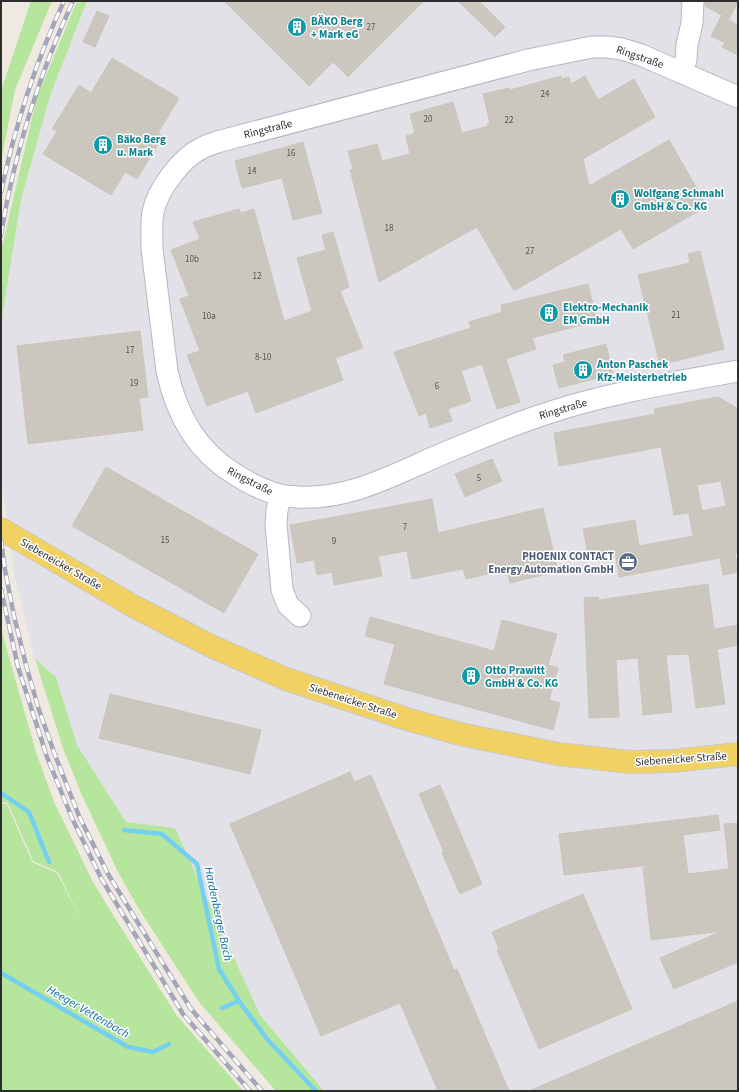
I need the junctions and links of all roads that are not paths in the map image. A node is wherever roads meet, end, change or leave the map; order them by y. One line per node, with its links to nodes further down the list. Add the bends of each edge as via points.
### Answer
1 (693, 1): 2 (street, via 692,23)
2 (682, 73): 3 (street, Ringstraße); 5 (street, Ringstraße, via 641,55 607,47 592,47 528,60 216,142 188,157 158,196 153,213 152,249 171,389 187,428 210,456 247,482)
3 (738, 97)
4 (738, 371): 5 (street, Ringstraße, via 636,389 556,410 360,489 311,498)
5 (281, 496): 7 (street, Ringstraße, via 276,525 282,590 288,605)
6 (1, 529): 8 (main road, Siebeneicker Straße, via 133,606 211,646 286,679 410,720 460,734 558,754 630,762 673,761)
7 (300, 616)
8 (738, 754)

